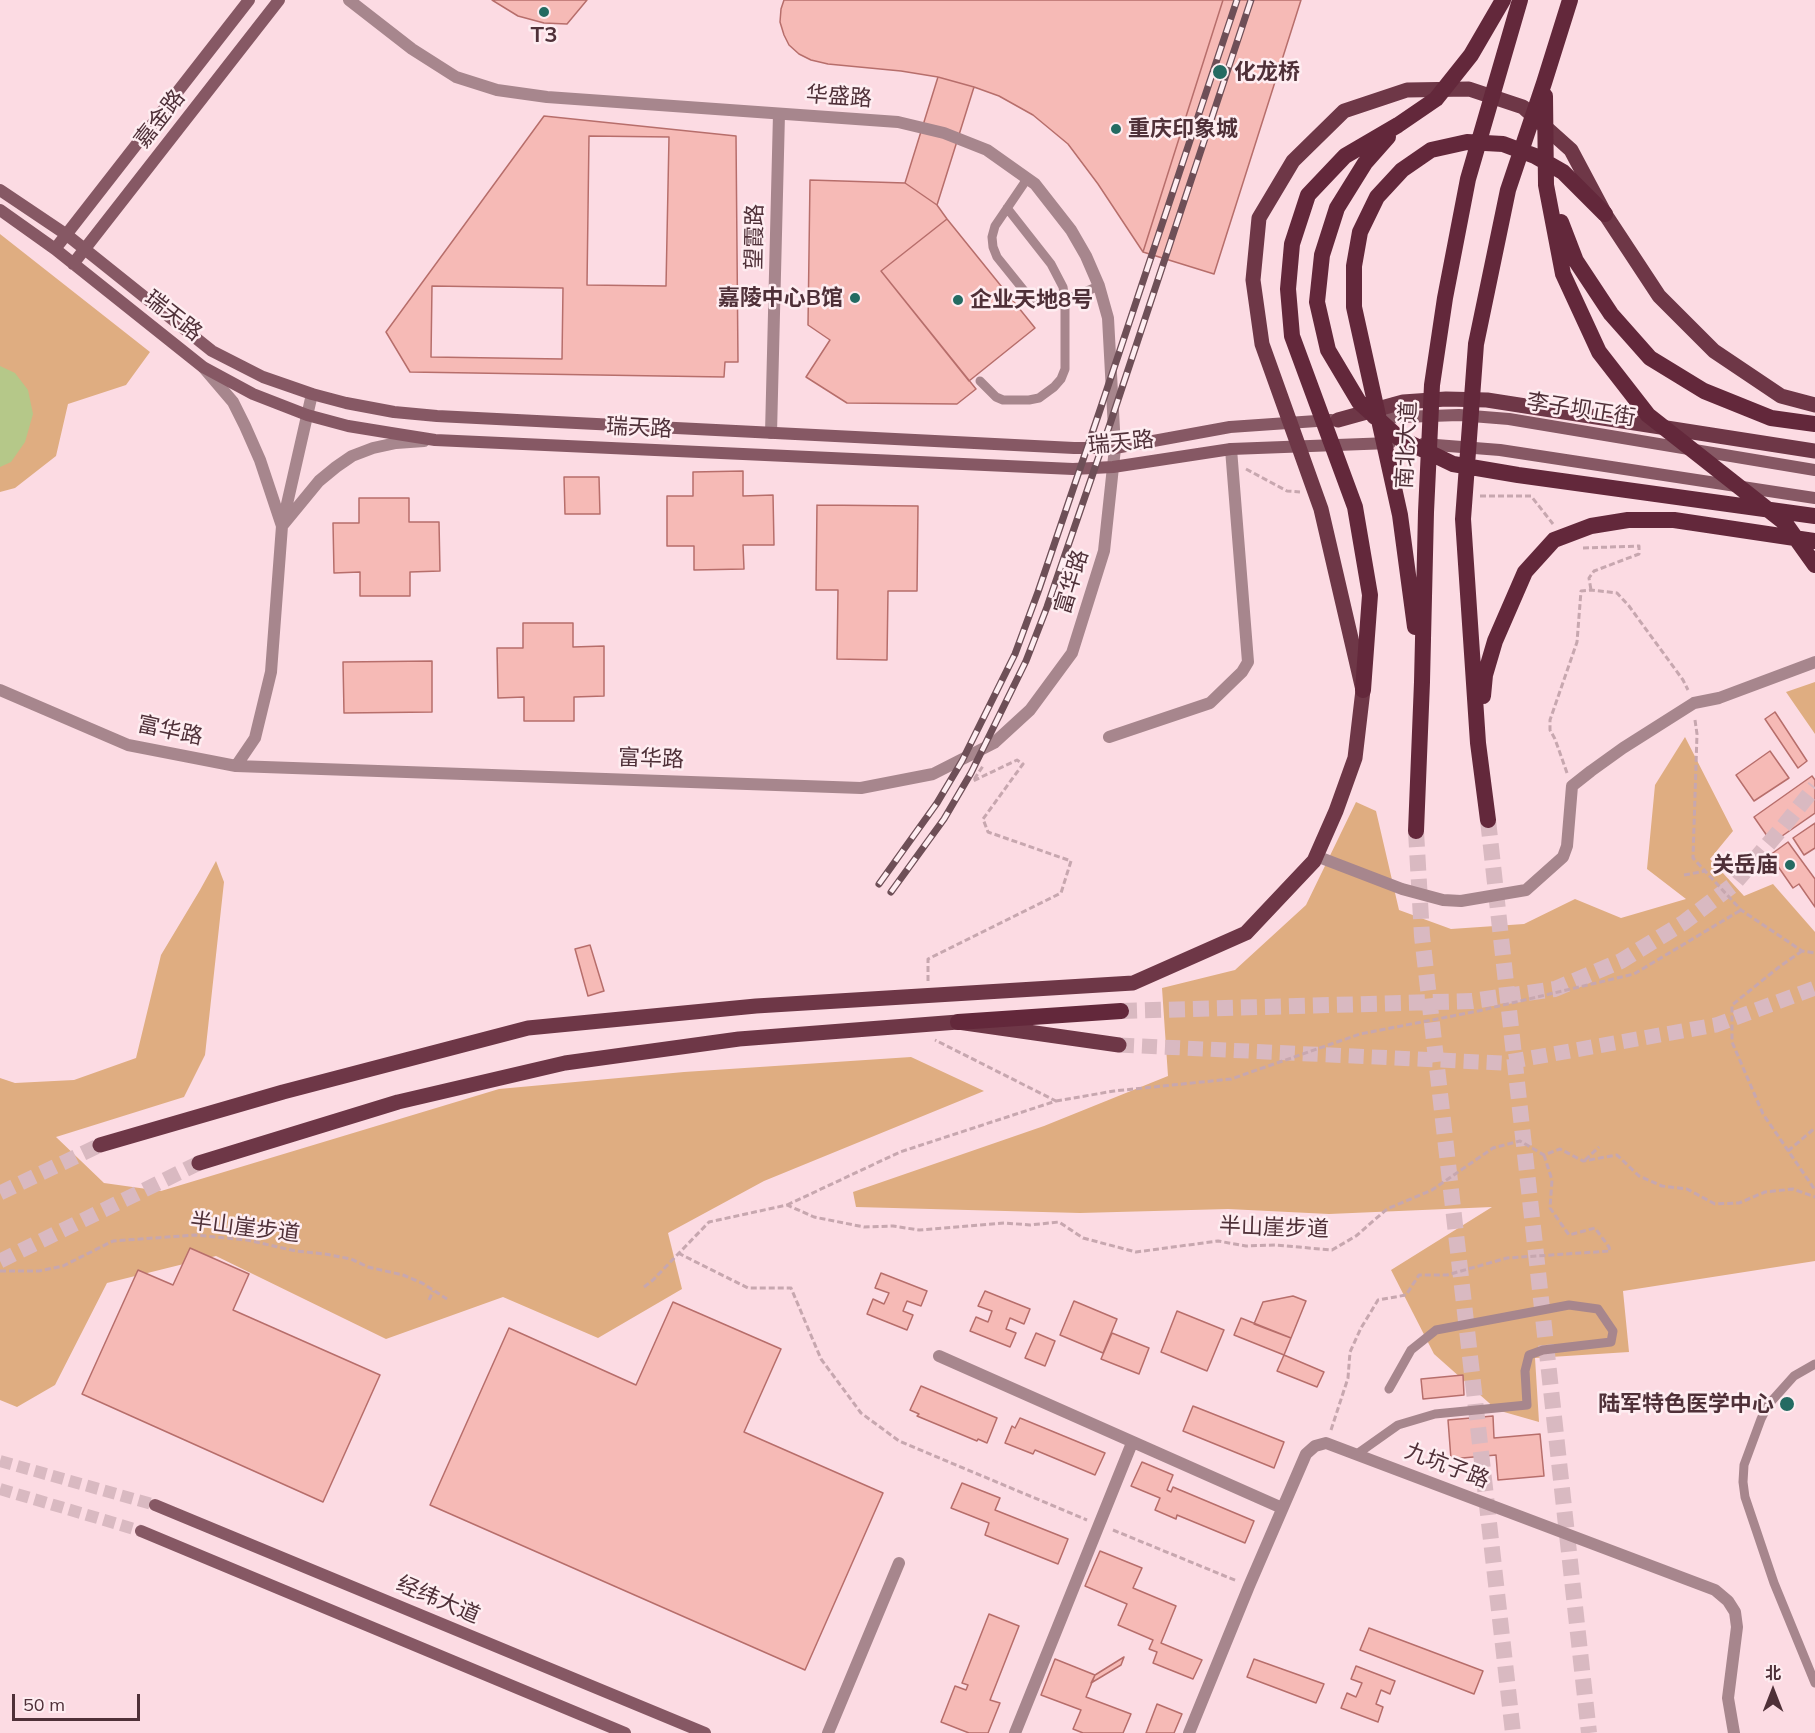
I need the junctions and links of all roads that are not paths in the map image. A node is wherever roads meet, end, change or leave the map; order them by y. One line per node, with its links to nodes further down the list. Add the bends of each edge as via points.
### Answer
1 (249, 0): 16 (main road, 嘉金路)
2 (279, 0): 18 (main road, 嘉金路)
3 (349, 0): 8 (street, 华盛路, via 456,77 497,90)
4 (1503, 0): 9 (highway, via 1471,55 1436,99)
5 (1520, 0): 42 (highway, 南北大道, via 1468,179 1432,385)
6 (1570, 0): 7 (highway)
7 (1544, 83): 11 (highway); 46 (highway, via 1508,190 1476,345 1463,519)
8 (779, 114): 10 (street, 华盛路, via 898,122 944,133 987,150); 29 (street, 望霞路)
9 (1398, 125): 37 (highway, via 1365,163 1337,208 1322,255 1317,302 1328,350 1359,402 1399,438 1453,464); 44 (highway, via 1345,156 1308,195 1292,244 1288,289 1292,336 1356,507 1370,595)
10 (1027, 179): 13 (lane); 20 (street, 华盛路, via 1071,230)
11 (1546, 185): 28 (highway, via 1576,261 1611,314 1650,358 1704,391 1772,418); 40 (highway, via 1563,274 1599,352 1648,416 1785,523)
12 (0, 190): 16 (main road, 瑞天路)
13 (1007, 208): 21 (lane, via 1051,264 1063,286); 21 (lane, via 992,237 997,257 1030,298 1040,302)
14 (0, 210): 17 (main road, 瑞天路)
15 (1605, 214): 25 (main road, via 1659,296 1714,351 1781,396); 42 (highway, via 1563,172 1535,156 1503,144 1467,142 1431,150 1402,170 1377,197 1360,232 1354,266 1354,307 1400,515); 44 (main road, via 1570,150 1523,107 1469,89 1407,90 1344,111 1293,161 1259,218 1253,280 1262,344 1321,509)
16 (67, 235): 17 (main road, 嘉金路); 18 (main road, 瑞天路)
17 (55, 249): 19 (main road, 瑞天路)
18 (84, 249): 19 (main road, 嘉金路); 24 (main road, 瑞天路, via 212,351 263,377)
19 (73, 264): 22 (main road, 瑞天路)
20 (1099, 286): 21 (lane); 31 (street, 华盛路, via 1108,318)
21 (1065, 300): 23 (lane, via 1065,369 1054,387 1039,398 1003,400)
22 (203, 367): 26 (main road, 瑞天路, via 253,394); 38 (street, via 233,402 245,426)
23 (980, 381)
24 (312, 394): 26 (street); 29 (main road, 瑞天路, via 437,416)
25 (1815, 405)
26 (307, 415): 30 (main road, 瑞天路); 38 (street)
27 (1338, 420): 31 (main road, 瑞天路, via 1230,427); 33 (main road, via 1403,402 1487,400); 35 (main road, 李子坝正街, via 1459,415 1509,419)
28 (1815, 424)
29 (771, 433): 31 (main road, 瑞天路)
30 (435, 440): 34 (main road, 瑞天路, via 1073,469); 38 (street, via 396,443 352,456 319,481)
31 (1115, 448): 34 (street, 华盛路)
32 (1231, 449): 34 (main road, 瑞天路); 36 (main road, 瑞天路, via 1400,442 1500,450); 45 (street, via 1248,662 1210,704)
33 (1815, 451)
34 (1113, 467): 47 (street, 富华路, via 1104,551 1072,653 1030,710 994,743 933,774 861,788)
35 (1815, 470)
36 (1815, 498)
37 (1815, 516)
38 (282, 526): 47 (street, via 271,672 255,738)
39 (1815, 541): 46 (highway, via 1674,520 1628,520 1591,526 1554,540 1525,572 1495,641 1485,675)
40 (1815, 565)
41 (1815, 662): 50 (street, via 1719,698 1694,703 1572,786 1566,852 1526,890 1461,901 1443,900 1402,889)
42 (1422, 682): 49 (highway, 南北大道)
43 (0, 690): 47 (street, 富华路, via 128,745)
44 (1363, 690): 50 (main road, via 1355,758)
45 (1109, 737)
46 (1478, 743): 48 (highway)
47 (236, 766)
48 (1488, 820)
49 (1416, 831)
50 (1316, 856): 54 (main road, via 1246,933 1133,983 756,1006 528,1028)
51 (1121, 1011): 52 (highway)
52 (958, 1022): 53 (main road); 55 (main road, via 739,1040 565,1063 398,1102)
53 (1119, 1045)
54 (100, 1145)
55 (200, 1163)
56 (939, 1356): 59 (street)
57 (1815, 1364): 65 (lane, via 1794,1376 1768,1405 1744,1465 1743,1482 1774,1582)
58 (1389, 1389): 60 (lane, via 1411,1350 1436,1330 1569,1305 1598,1309 1613,1331 1611,1342 1528,1355 1527,1405 1435,1414 1398,1425)
59 (1132, 1443): 62 (street); 69 (street)
60 (1357, 1454): 62 (street, 九坑子路, via 1326,1443 1315,1446 1306,1454); 71 (street, 九坑子路, via 1715,1590 1735,1612 1737,1627 1728,1698)
61 (155, 1505): 67 (main road, 经纬大道)
62 (1282, 1508): 70 (street)
63 (141, 1531): 66 (main road)
64 (898, 1563): 68 (street)
65 (1815, 1683)
66 (625, 1733)
67 (705, 1733)
68 (828, 1733)
69 (1015, 1733)
70 (1189, 1733)
71 (1734, 1733)

